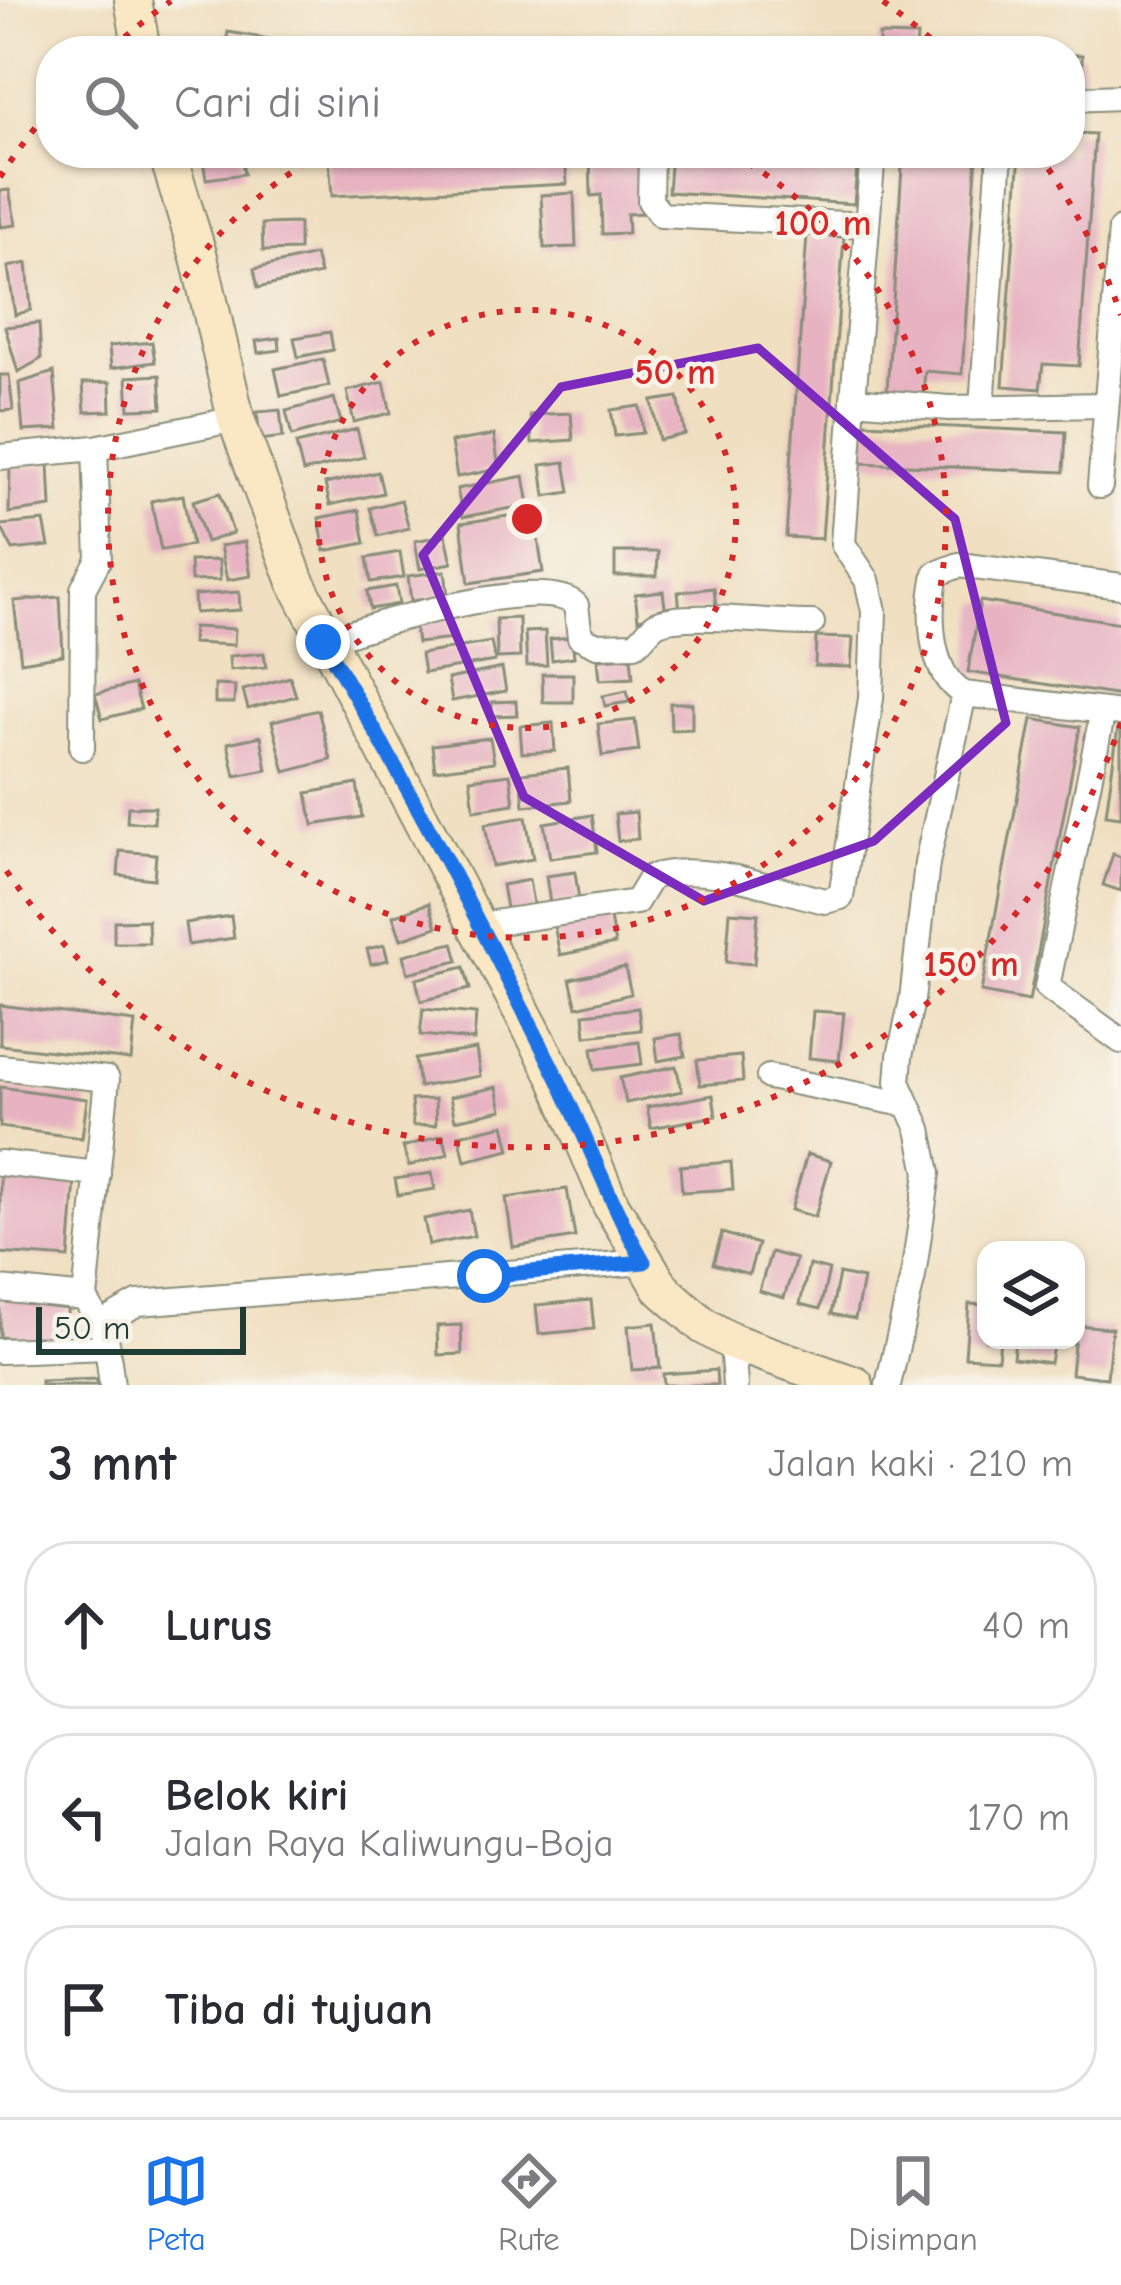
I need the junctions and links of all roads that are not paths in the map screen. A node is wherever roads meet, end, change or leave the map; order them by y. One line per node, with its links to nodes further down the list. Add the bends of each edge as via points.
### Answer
1 (134, 0): 2 (main road)
2 (140, 36)
3 (1121, 97): 4 (street)
4 (1085, 98)
5 (172, 168): 15 (main road)
6 (651, 168): 9 (street, via 650,201 661,215)
7 (872, 168): 9 (street)
8 (999, 168): 14 (street)
9 (866, 225): 12 (street)
10 (1121, 229): 11 (street)
11 (1117, 352): 13 (street)
12 (853, 400): 14 (street); 25 (street, via 843,544 867,580 874,611 871,698 841,896 825,901 697,872 661,874 636,902)
13 (1104, 405): 14 (street); 18 (street)
14 (982, 406)
15 (236, 418): 16 (street); 21 (main road)
16 (95, 448): 17 (street); 24 (street, via 99,559 83,589)
17 (0, 457)
18 (1100, 486)
19 (1121, 586): 22 (street, via 959,565 936,574 936,663 945,682)
20 (812, 623): 21 (street, via 704,616 659,622 635,644 597,645 580,637 576,605 555,597 401,615)
21 (323, 642): 25 (main road)
22 (964, 694): 23 (street); 29 (street, via 927,863 900,1056)
23 (1112, 712): 26 (street, via 1047,987)
24 (82, 748)
25 (479, 925): 32 (main road)
26 (1121, 1041)
27 (0, 1067): 31 (street, via 107,1079)
28 (769, 1077): 29 (street)
29 (904, 1104): 41 (street, via 928,1173)
30 (0, 1163): 31 (street)
31 (98, 1174): 34 (street)
32 (644, 1262): 35 (street, via 138,1304 113,1314); 36 (main road, via 679,1306)
33 (0, 1289): 34 (street)
34 (85, 1298): 35 (street)
35 (106, 1339): 37 (street); 38 (street)
36 (732, 1342): 39 (street); 40 (main road)
37 (0, 1351)
38 (112, 1385)
39 (735, 1385)
40 (855, 1385)
41 (888, 1385)

